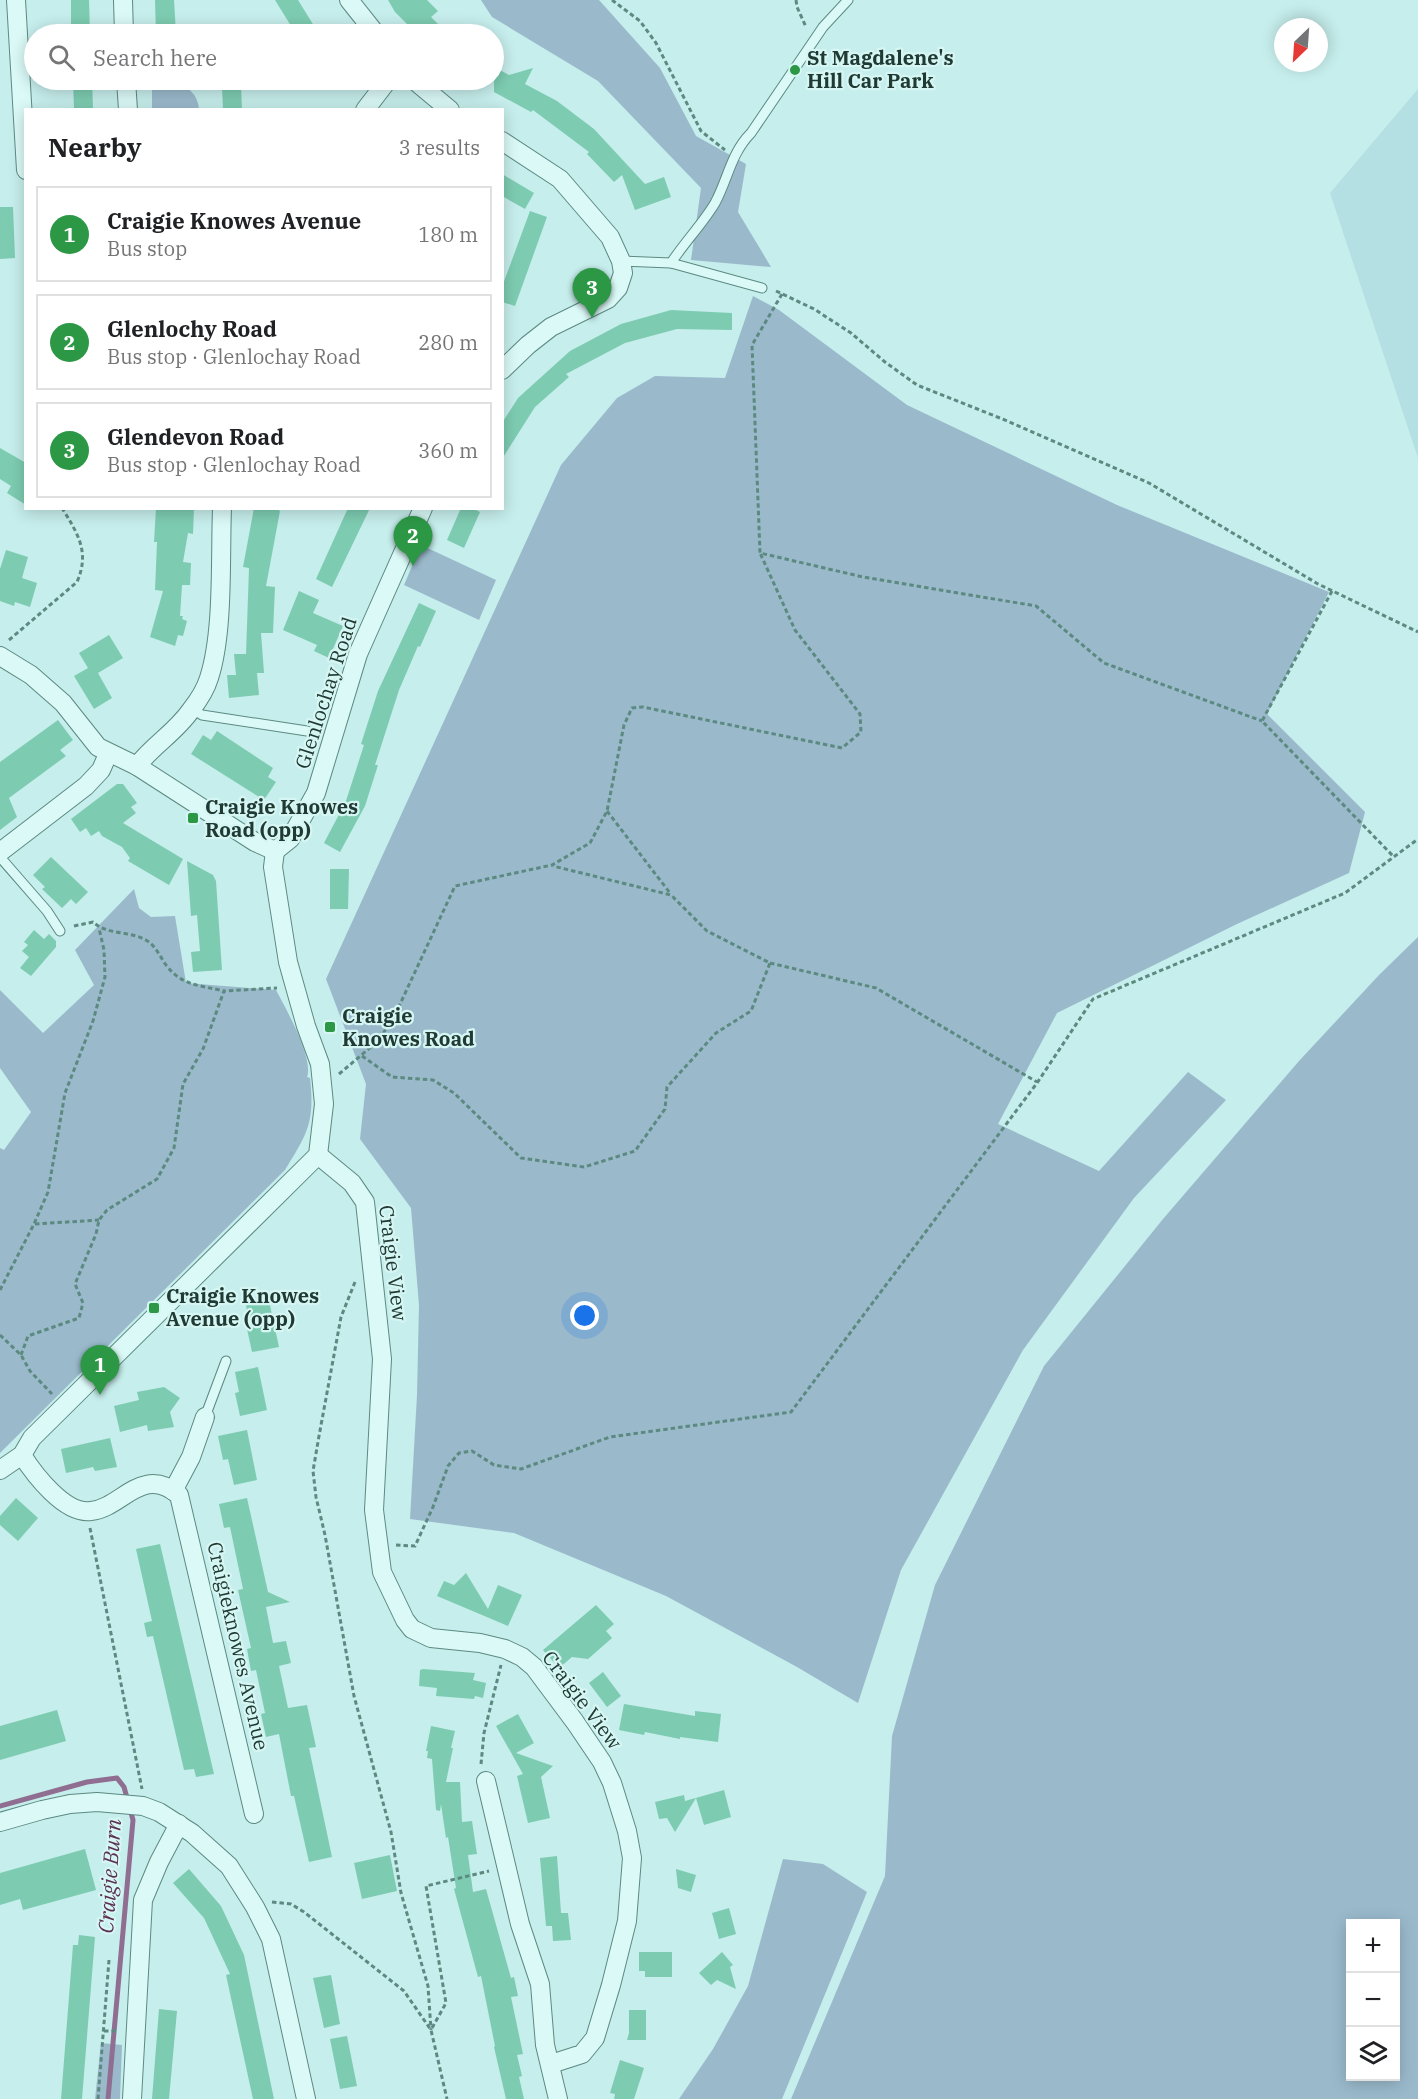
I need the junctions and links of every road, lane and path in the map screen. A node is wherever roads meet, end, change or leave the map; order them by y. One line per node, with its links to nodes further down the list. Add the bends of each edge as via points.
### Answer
1 (16, 0): 16 (street)
2 (123, 0): 7 (street)
3 (349, 0): 8 (street)
4 (612, 0): 18 (path, via 640,21 656,43 701,131)
5 (796, 0): 9 (path)
6 (848, 0): 9 (lane)
7 (124, 24)
8 (367, 24)
9 (813, 42): 18 (lane)
10 (127, 90): 13 (street)
11 (380, 90): 14 (street)
12 (426, 90): 15 (street)
13 (128, 108)
14 (367, 108)
15 (448, 108)
16 (24, 136)
17 (504, 142): 19 (street, via 560,180 610,237)
18 (733, 157): 20 (lane, via 714,203)
19 (621, 261): 20 (lane); 23 (street, via 623,273 618,288 608,299 551,327)
20 (671, 263): 21 (lane)
21 (762, 288): 22 (path)
22 (782, 294): 27 (path, via 752,345); 28 (path, via 851,333 918,385 1149,483)
23 (504, 368)
24 (63, 510): 30 (path, via 82,547 81,573 77,582)
25 (222, 510): 31 (street, via 215,645 209,679)
26 (422, 510): 39 (street, Glenlochay Road, via 358,654 316,793 290,839)
27 (760, 553): 32 (path, via 863,577 1036,606 1104,663); 36 (path, via 795,630 860,714 861,732 842,748 643,707 632,708 624,725)
28 (1332, 591): 29 (path); 32 (path)
29 (1418, 632)
30 (4, 648): 34 (street, via 63,703)
31 (192, 709): 33 (lane, via 202,715); 35 (street)
32 (1262, 721): 41 (path)
33 (308, 730)
34 (108, 754): 35 (street); 38 (street, via 101,770 86,786)
35 (137, 766): 39 (street)
36 (607, 811): 42 (path, via 590,843); 43 (path)
37 (1418, 839): 41 (path)
38 (0, 852)
39 (275, 852): 48 (street, via 276,890)
40 (0, 857): 46 (lane)
41 (1394, 857): 51 (path, via 1345,893 1093,999)
42 (552, 866): 43 (path); 50 (path, via 455,886 394,1017)
43 (671, 895): 47 (path, via 707,931)
44 (73, 927): 45 (path, via 93,922)
45 (99, 928): 49 (path, via 151,943 182,981); 55 (path, via 105,977 65,1093 48,1192)
46 (60, 932)
47 (770, 963): 50 (path, via 751,1011 716,1033 667,1087 665,1109 635,1151 584,1167 521,1158 454,1093 433,1080 392,1077); 51 (path, via 876,988)
48 (294, 984): 49 (path); 52 (street, via 320,1064)
49 (224, 991): 54 (path, via 203,1048 183,1084 174,1149 157,1179 107,1210)
50 (362, 1056): 52 (path)
51 (1037, 1083): 67 (path, via 791,1412 610,1437 521,1469 494,1465 472,1451 459,1453 448,1466 415,1546)
52 (322, 1086): 53 (street, via 324,1104)
53 (318, 1155): 61 (street); 67 (street, Craigie View, via 352,1183 365,1202 382,1359 374,1510)
54 (99, 1220): 55 (path); 59 (path, via 75,1284 83,1303 79,1318 28,1336)
55 (34, 1224): 57 (path)
56 (356, 1281): 77 (path, via 341,1317 313,1471 354,1696 391,1832 401,1893 428,1986)
57 (0, 1290)
58 (0, 1335): 59 (path)
59 (21, 1355): 61 (path, via 30,1371)
60 (226, 1361): 62 (lane)
61 (64, 1406): 63 (street, via 32,1438)
62 (205, 1417): 65 (street, via 191,1457)
63 (22, 1455): 64 (street); 65 (street, via 53,1492 80,1510 104,1508 128,1491 143,1486 156,1485)
64 (0, 1470)
65 (173, 1491): 71 (street, Craigieknowes Avenue, via 182,1504)
66 (91, 1536): 70 (path, via 142,1792)
67 (379, 1544): 68 (street, Craigie View, via 382,1572 412,1629 431,1638)
68 (505, 1649): 69 (path, via 484,1733 481,1769); 80 (street, Craigie View, via 534,1667 602,1762 620,1805 632,1858 627,1921 595,2038 582,2054)
69 (486, 1781): 74 (street)
70 (139, 1805): 72 (street, via 70,1804); 73 (street)
71 (254, 1814)
72 (0, 1822)
73 (179, 1824): 75 (street, via 230,1866); 82 (street, via 143,1900)
74 (506, 1867): 77 (path, via 426,1886 446,2002); 80 (street, via 540,1984)
75 (252, 1902): 77 (path, via 291,1904 304,1912 404,1991); 83 (street, via 271,1939)
76 (110, 1960): 78 (path)
77 (431, 2030): 84 (path)
78 (104, 2031): 79 (path); 81 (path)
79 (125, 2031)
80 (550, 2064): 85 (street)
81 (98, 2099)
82 (132, 2099)
83 (306, 2099)
84 (447, 2099)
85 (558, 2099)

